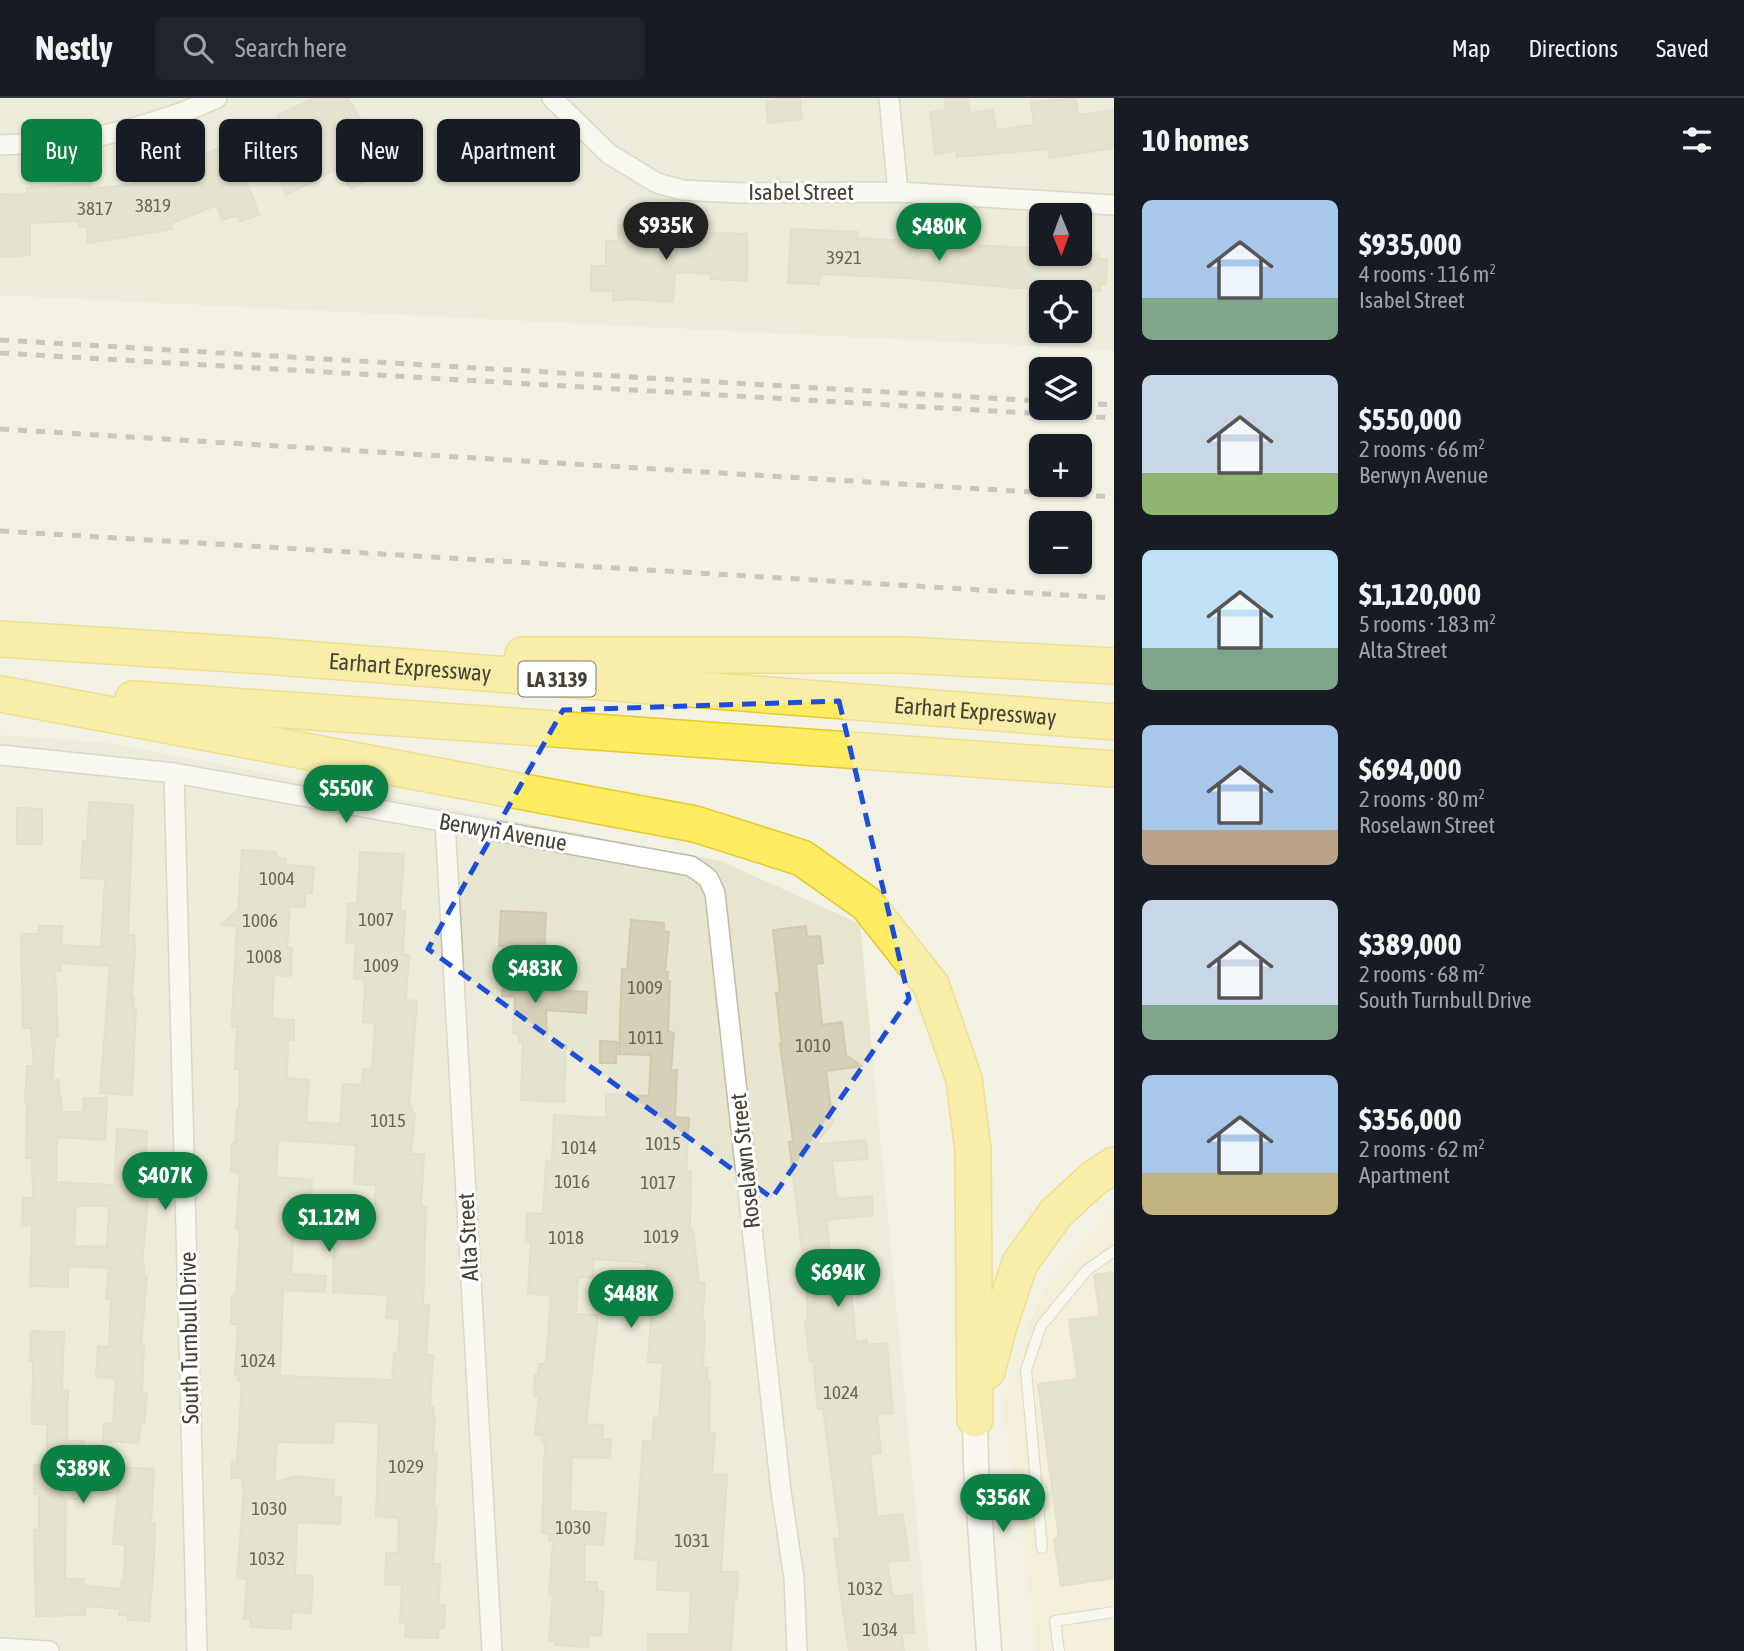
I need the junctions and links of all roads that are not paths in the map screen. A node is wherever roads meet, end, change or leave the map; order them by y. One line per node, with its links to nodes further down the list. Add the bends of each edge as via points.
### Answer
1 (217, 98): 4 (street, via 120,131 57,143)
2 (552, 98): 5 (street, Isabel Street, via 609,154 657,183 682,190)
3 (889, 98): 5 (street)
4 (0, 145)
5 (898, 192): 6 (street, Isabel Street)
6 (1114, 205)
7 (0, 639): 8 (highway, Earhart Expressway / LA 3139)
8 (266, 656): 9 (highway, via 906,655); 11 (highway, Earhart Expressway / LA 3139)
9 (1114, 666)
10 (0, 692): 13 (highway, Earhart Expressway / LA 3139); 19 (highway, via 695,824 802,858 867,904 931,985 964,1079 973,1150)
11 (1114, 722)
12 (0, 755): 14 (street, Berwyn Avenue)
13 (1114, 769)
14 (174, 772): 15 (street, Berwyn Avenue); 24 (street, South Turnbull Drive)
15 (445, 822): 16 (street, Berwyn Avenue, via 691,866); 25 (street, Alta Street)
16 (708, 881): 26 (street, Roselawn Street, via 715,893 794,1578)
17 (1114, 1165): 19 (highway, via 1056,1213 1020,1263)
18 (1114, 1251): 20 (lane, via 1087,1270 1041,1326 1026,1370)
19 (975, 1419): 27 (street)
20 (1042, 1548)
21 (1114, 1612): 28 (lane, via 1055,1622)
22 (0, 1648): 23 (street)
23 (49, 1651)
24 (197, 1651)
25 (492, 1651)
26 (797, 1651)
27 (989, 1651)
28 (1059, 1651)

